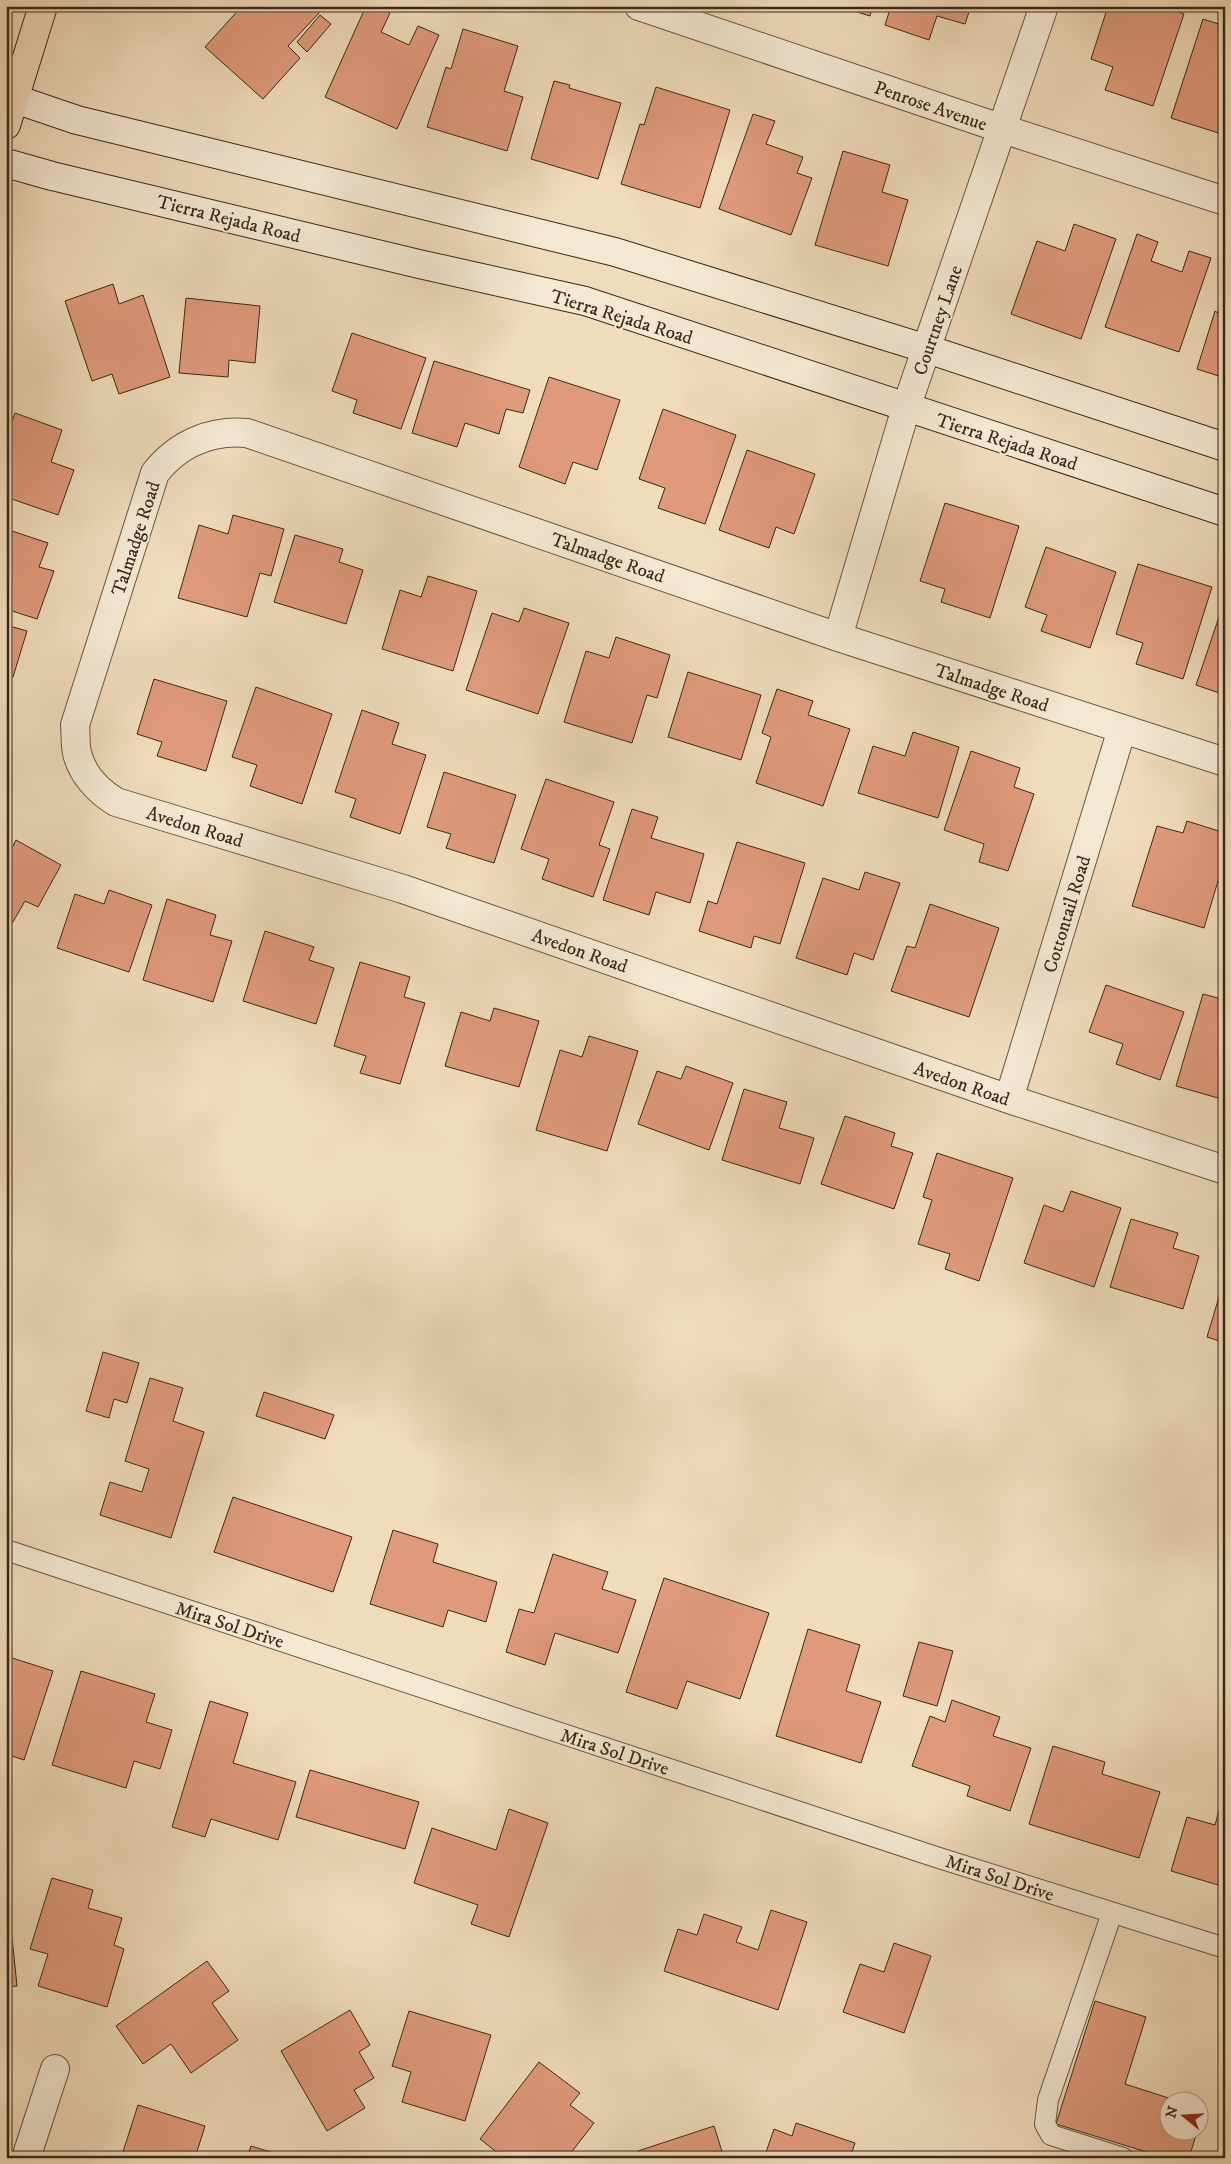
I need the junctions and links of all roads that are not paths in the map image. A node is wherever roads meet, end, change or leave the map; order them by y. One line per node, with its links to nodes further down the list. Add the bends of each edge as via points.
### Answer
1 (43, 6): 4 (main road)
2 (639, 6): 6 (street, Penrose Avenue)
3 (1044, 6): 6 (street, Courtney Lane)
4 (11, 100): 5 (main road); 9 (street, via 77,120 615,252)
5 (6, 125)
6 (1003, 129): 8 (street, Penrose Avenue); 9 (street, Courtney Lane)
7 (6, 162): 10 (street, Tierra Rejada Road, via 52,176 585,301)
8 (1225, 201)
9 (927, 348): 10 (street, Courtney Lane); 11 (street)
10 (906, 408): 12 (street, Tierra Rejada Road); 14 (street, Courtney Lane)
11 (1225, 447)
12 (1225, 512)
13 (106, 628): 14 (street, Talmadge Road, via 155,473 176,451 216,434 232,432 247,433); 17 (street, Avedon Road, via 75,725 77,754 92,783 116,802 403,889)
14 (838, 637): 15 (street, Talmadge Road)
15 (1122, 729): 16 (street, Talmadge Road); 17 (street, Cottontail Road)
16 (1225, 762)
17 (1009, 1099): 18 (street, Avedon Road)
18 (1225, 1170)
19 (6, 1550): 20 (lane, Mira Sol Drive)
20 (1112, 1913): 21 (lane, Mira Sol Drive); 24 (lane, via 1048,2100 1045,2124 1052,2135)
21 (1225, 1948)
22 (55, 2069): 23 (street)
23 (26, 2158)
24 (1123, 2158)

